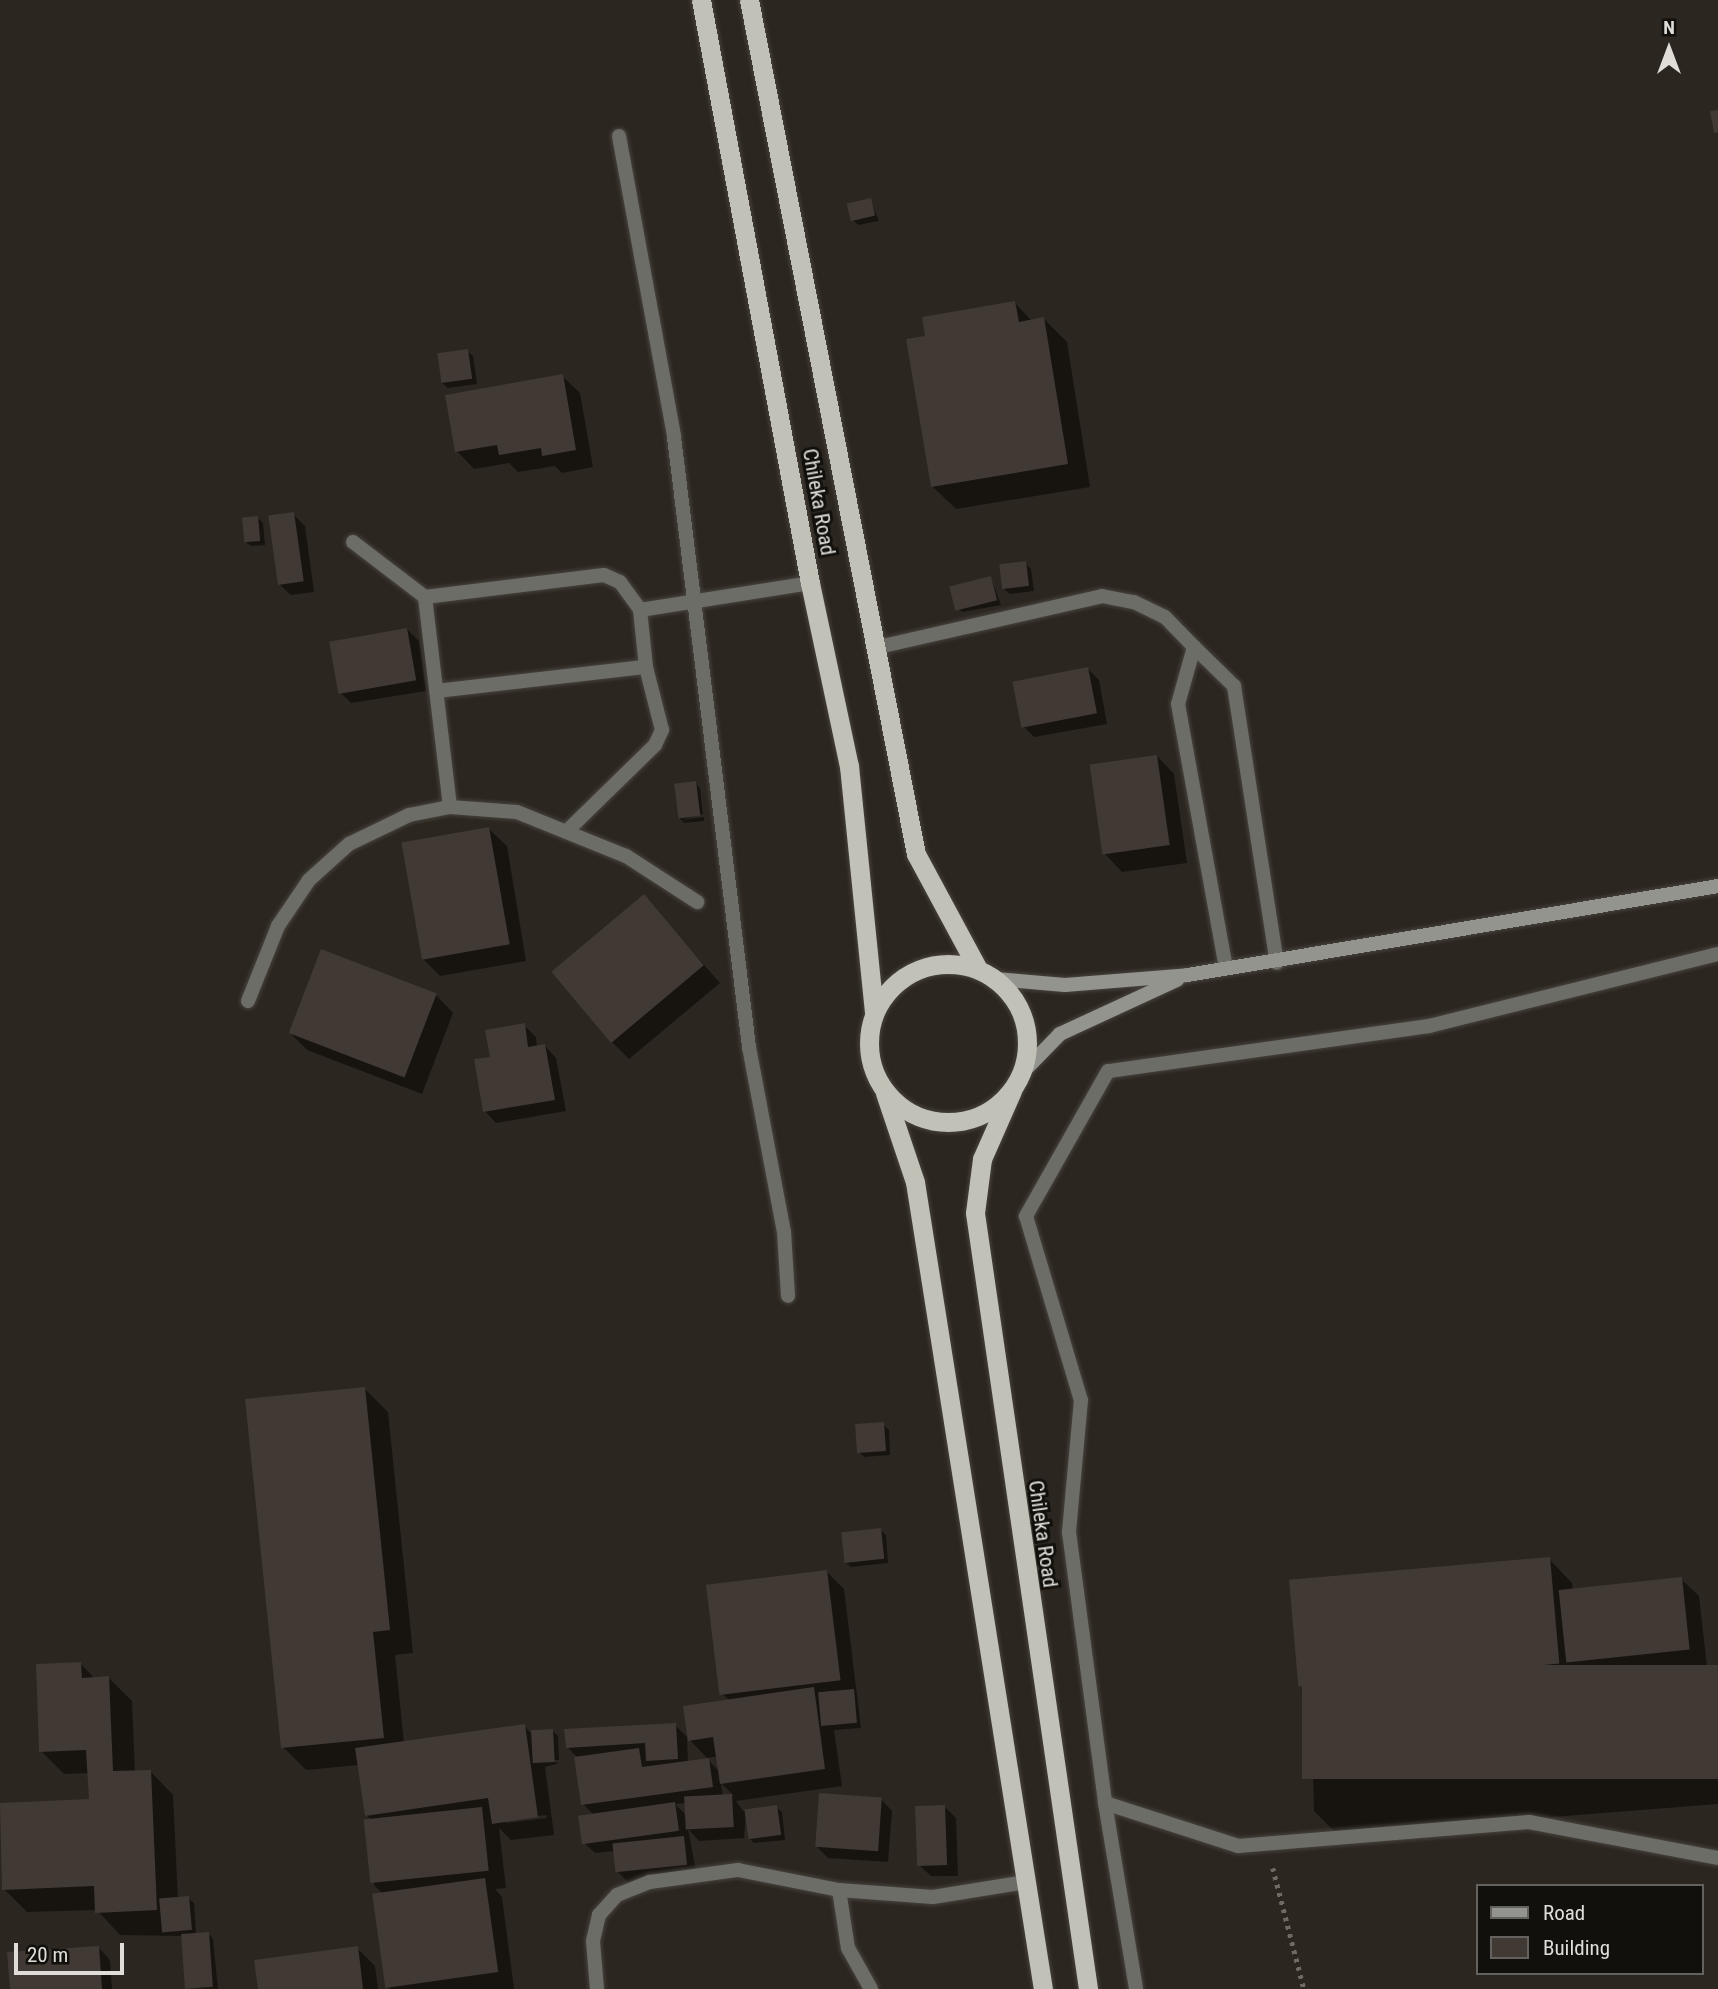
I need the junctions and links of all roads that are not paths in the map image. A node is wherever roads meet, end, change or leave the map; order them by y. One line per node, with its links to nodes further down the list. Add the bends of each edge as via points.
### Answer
1 (701, 0): 5 (highway, Chileka Road)
2 (749, 0): 10 (highway, Chileka Road)
3 (619, 136): 7 (street, via 674,437)
4 (354, 542): 6 (street)
5 (810, 583): 7 (street); 24 (highway, Chileka Road, via 849,766)
6 (425, 597): 8 (street, via 604,575 620,582); 12 (street)
7 (696, 601): 8 (street); 28 (street, via 749,1046 783,1232)
8 (640, 610): 11 (street)
9 (1194, 647): 10 (street, via 1166,617 1134,602 1102,596); 18 (street, via 1234,687); 19 (street, via 1178,704)
10 (874, 649): 20 (highway, Chileka Road, via 916,854)
11 (646, 667): 12 (street); 14 (street, via 662,730 655,745)
12 (437, 691): 13 (street)
13 (450, 807): 14 (street, via 517,812); 23 (street, via 409,815 349,844 309,880 278,926)
14 (567, 831): 16 (street, via 626,856)
15 (1718, 886): 18 (main road)
16 (697, 902)
17 (1718, 954): 29 (street, via 1429,1026 1108,1071 1026,1216 1080,1400 1069,1532)
18 (1277, 963): 19 (main road)
19 (1226, 967): 21 (main road)
20 (978, 969): 22 (highway, Chileka Road); 24 (highway, Chileka Road, via 958,964 917,970 891,988)
21 (1188, 975): 22 (main road, via 1065,985); 25 (main road, via 1060,1034)
22 (996, 979): 25 (highway, Chileka Road, via 1016,1003 1028,1031)
23 (248, 1001)
24 (874, 1013): 27 (highway, Chileka Road, via 869,1055)
25 (1023, 1072): 26 (highway, Chileka Road)
26 (1012, 1091): 27 (highway, Chileka Road, via 998,1105 960,1122 918,1117); 36 (highway, Chileka Road, via 982,1159 975,1213)
27 (885, 1093): 31 (highway, via 915,1182)
28 (788, 1296)
29 (1105, 1803): 30 (street, via 1238,1846 1529,1822); 37 (street)
30 (1718, 1858)
31 (1027, 1882): 32 (street, via 933,1897); 35 (highway)
32 (839, 1890): 33 (street, via 738,1870 650,1882 617,1895 599,1915 593,1941); 34 (street, via 848,1948)
33 (597, 1989)
34 (872, 1989)
35 (1043, 1989)
36 (1088, 1989)
37 (1136, 1989)

